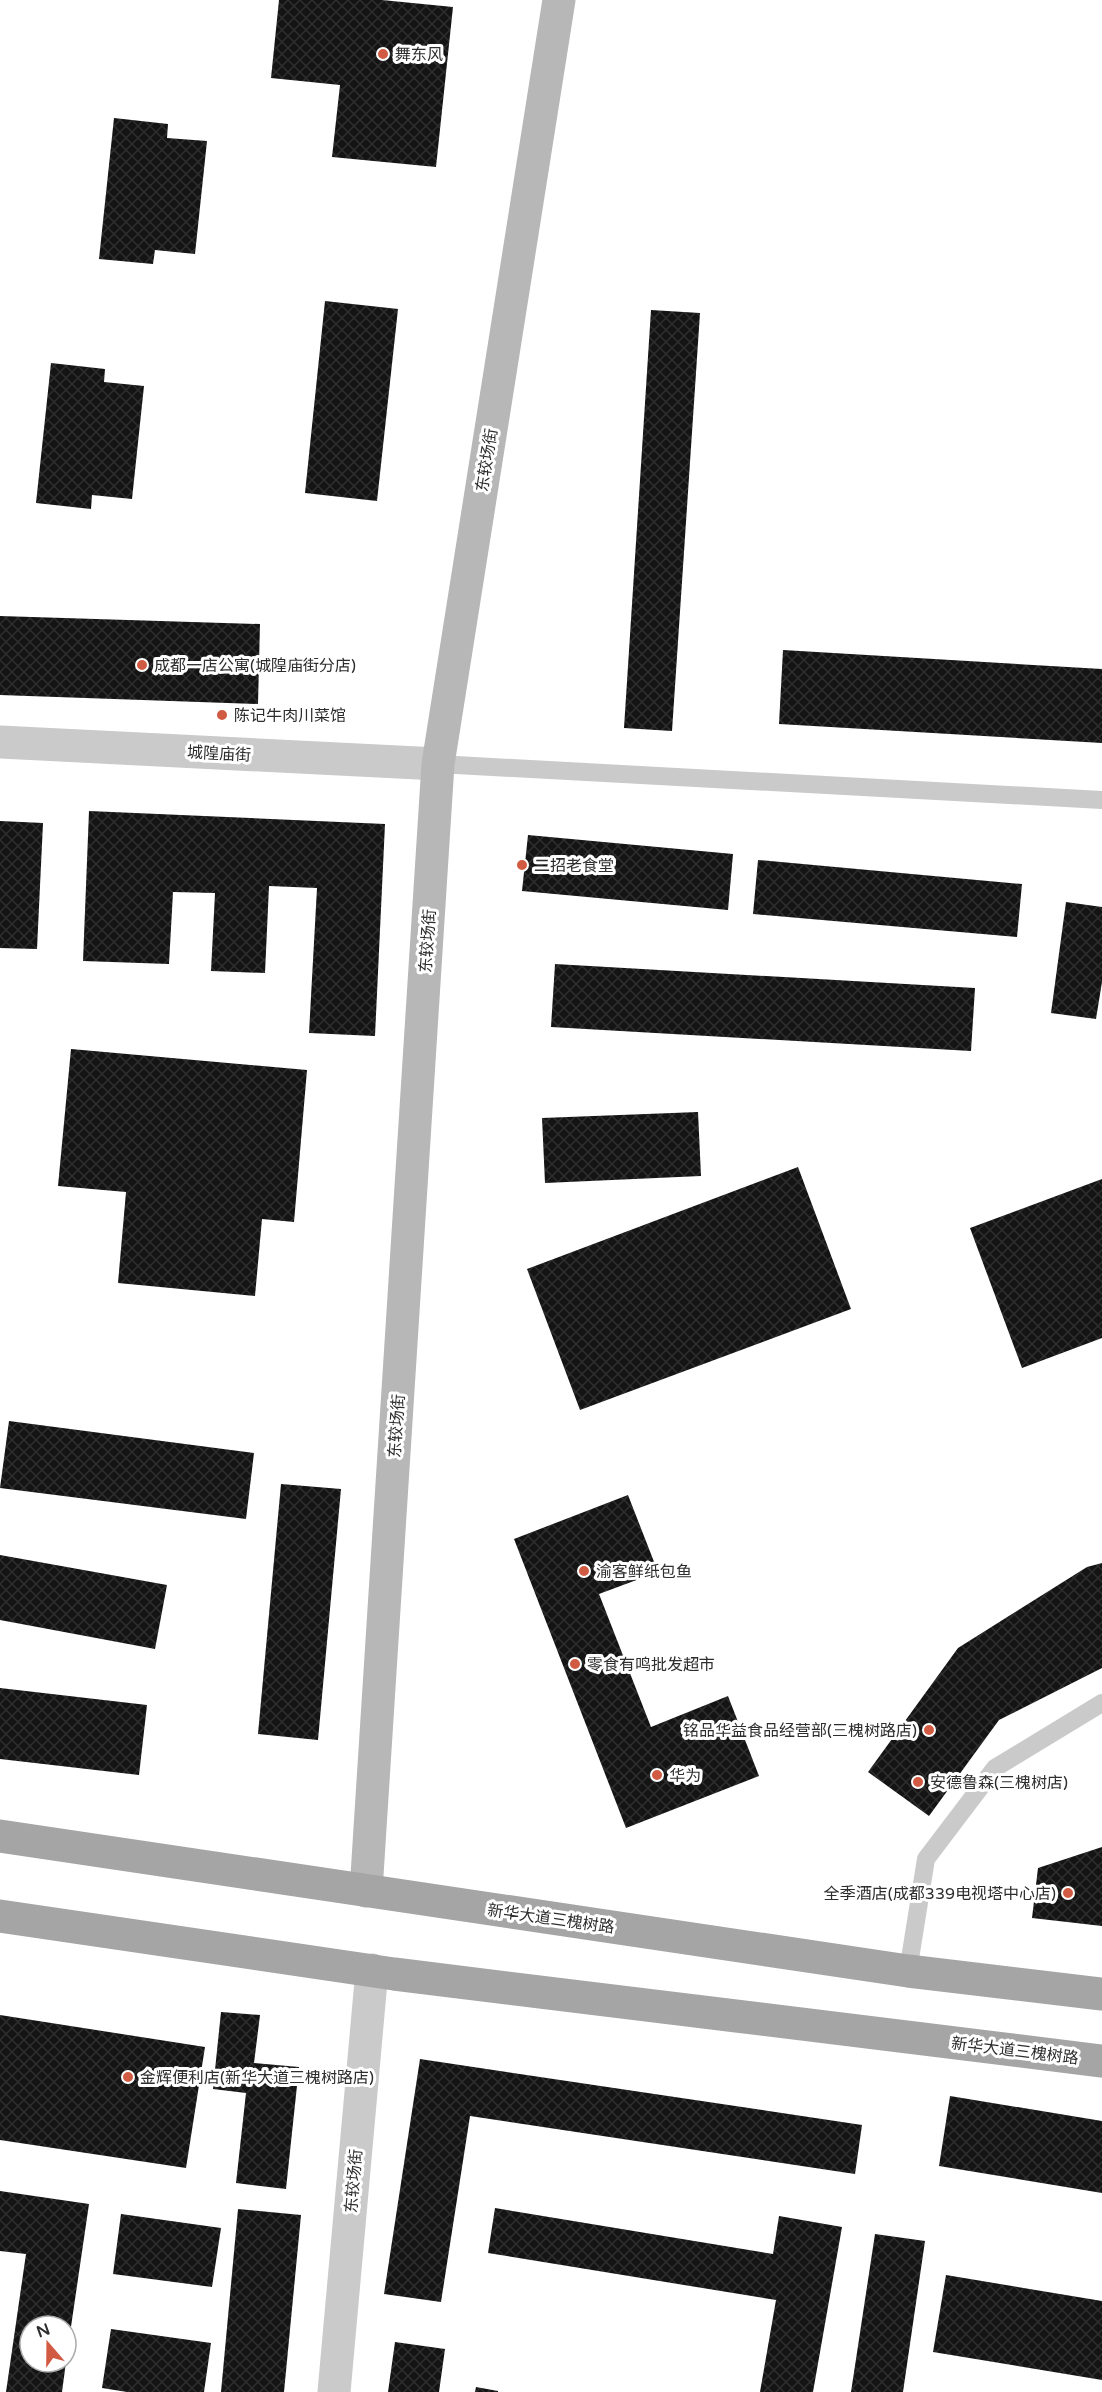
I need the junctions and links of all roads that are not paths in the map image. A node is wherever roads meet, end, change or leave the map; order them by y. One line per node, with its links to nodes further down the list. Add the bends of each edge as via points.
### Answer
1 (559, 0): 3 (street, 东较场街)
2 (0, 742): 3 (street, 城隍庙街)
3 (438, 764): 4 (lane); 7 (street, 东较场街)
4 (1102, 800)
5 (1102, 1703): 10 (lane, via 995,1768 926,1858)
6 (0, 1836): 7 (main road, 新华大道三槐树路)
7 (366, 1891): 10 (main road, 新华大道三槐树路)
8 (0, 1916): 9 (main road, 新华大道三槐树路)
9 (372, 1970): 12 (main road, 新华大道三槐树路); 13 (street, 东较场街)
10 (908, 1971): 11 (main road, 新华大道三槐树路)
11 (1102, 1994)
12 (1102, 2061)
13 (334, 2392)

